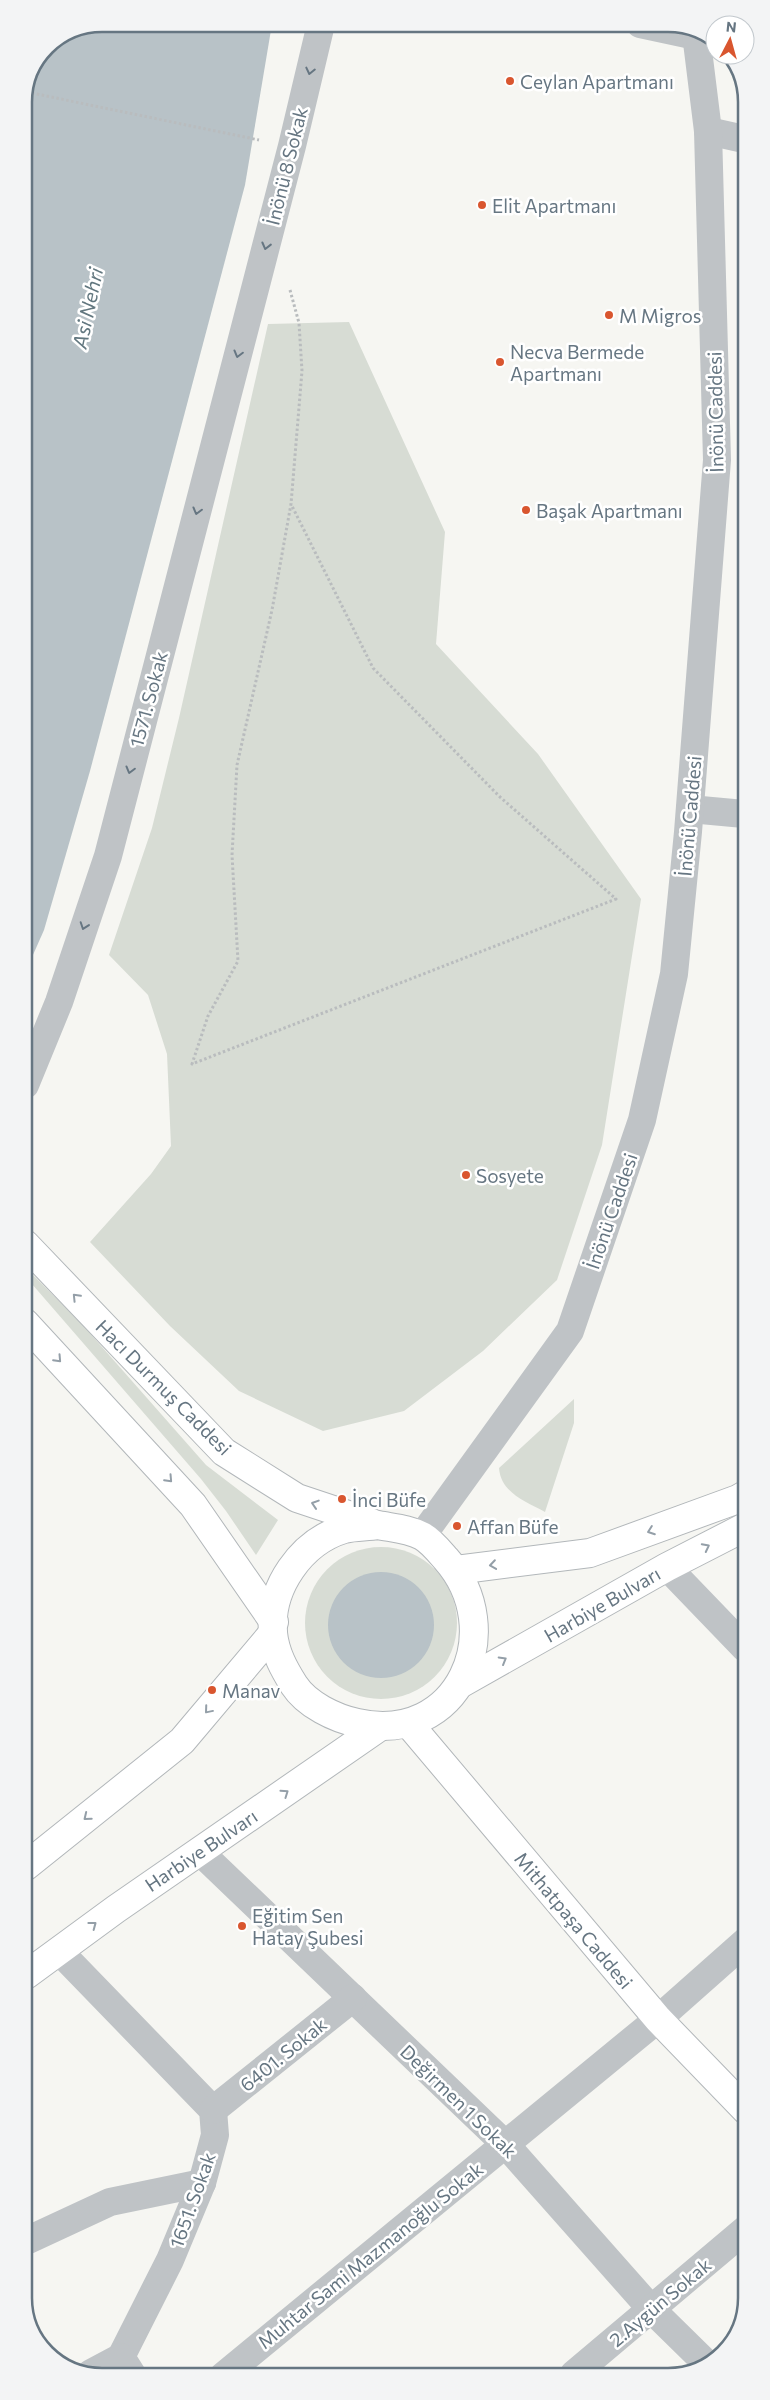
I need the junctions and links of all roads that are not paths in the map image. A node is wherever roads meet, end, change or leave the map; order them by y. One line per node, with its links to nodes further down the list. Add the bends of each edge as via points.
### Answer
1 (319, 32): 5 (street, İnönü 8 Sokak, one-way to 5)
2 (697, 39): 3 (street, İnönü Caddesi)
3 (708, 131): 4 (street); 6 (street, İnönü Caddesi, via 717,460)
4 (738, 138)
5 (250, 307): 8 (street, 1571. Sokak, one-way to 8, via 108,856 59,1002)
6 (690, 809): 7 (street); 14 (street, İnönü Caddesi, via 674,974 642,1120 570,1331)
7 (738, 813)
8 (32, 1068)
9 (32, 1251): 12 (main road, Hacı Durmuş Caddesi, one-way to 9, via 297,1498 224,1452)
10 (32, 1332): 17 (main road, one-way to 17, via 193,1505)
11 (738, 1499): 16 (main road, one-way to 16, via 590,1553)
12 (378, 1525): 14 (main road, Harbiye Bulvarı, via 405,1529); 17 (main road, Harbiye Bulvarı, via 344,1529 314,1544 290,1568 276,1599)
13 (738, 1531): 15 (main road, Harbiye Bulvarı, one-way to 13)
14 (422, 1536): 16 (main road, Harbiye Bulvarı)
15 (667, 1567): 18 (street); 19 (main road, Harbiye Bulvarı, one-way to 15)
16 (456, 1570): 19 (main road, Harbiye Bulvarı, via 469,1597 473,1627 472,1657)
17 (274, 1627): 21 (main road, Harbiye Bulvarı, via 280,1662 296,1688 318,1708 346,1721); 23 (main road, one-way to 23, via 182,1741)
18 (738, 1640)
19 (460, 1684): 20 (main road, Harbiye Bulvarı, via 438,1710)
20 (409, 1724): 21 (main road, Harbiye Bulvarı); 28 (main road, Mithatpaşa Caddesi)
21 (378, 1728): 22 (main road, Harbiye Bulvarı, one-way to 21)
22 (200, 1852): 25 (main road, Harbiye Bulvarı, one-way to 22); 27 (street, Değirmen 1 Sokak)
23 (32, 1861)
24 (738, 1948): 28 (street, Muhtar Sami Mazmanoğlu Sokak)
25 (59, 1950): 26 (main road, Harbiye Bulvarı); 30 (street)
26 (32, 1970)
27 (353, 1998): 30 (street, 6401. Sokak); 31 (street, Değirmen 1 Sokak)
28 (658, 2019): 29 (main road, Mithatpaşa Caddesi); 31 (street, Muhtar Sami Mazmanoğlu Sokak)
29 (738, 2102)
30 (213, 2110): 32 (street, 1651. Sokak, via 215,2135)
31 (506, 2145): 35 (street, Değirmen 1 Sokak); 38 (street, Muhtar Sami Mazmanoğlu Sokak)
32 (202, 2182): 34 (street, via 110,2202); 37 (street, 1651. Sokak)
33 (738, 2236): 35 (street, 2.Aygün Sokak)
34 (32, 2238)
35 (652, 2310): 36 (street, Değirmen 1 Sokak); 39 (street, 2.Aygün Sokak)
36 (701, 2358)
37 (127, 2366)
38 (234, 2367)
39 (581, 2368)

